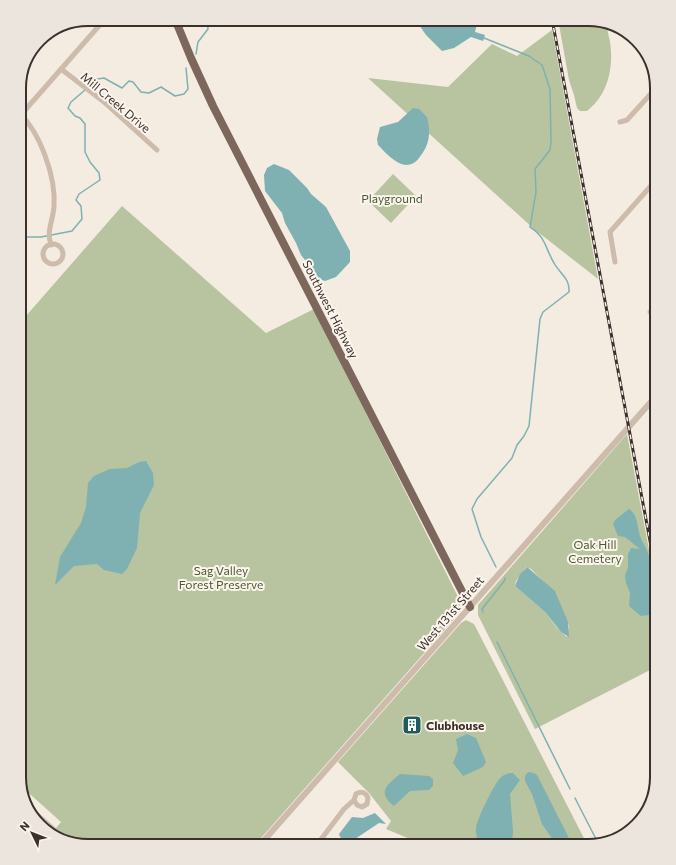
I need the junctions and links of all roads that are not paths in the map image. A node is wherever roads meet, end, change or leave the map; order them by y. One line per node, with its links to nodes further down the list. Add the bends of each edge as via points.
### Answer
1 (99, 26): 3 (street)
2 (178, 26): 13 (main road, Southwest Highway, via 213,106)
3 (61, 69): 5 (street); 8 (street, Mill Creek Drive)
4 (650, 94): 7 (street, via 628,120)
5 (26, 108)
6 (26, 121): 10 (street, via 34,130 46,157 53,189 54,210 48,237)
7 (620, 122)
8 (157, 150)
9 (650, 187): 11 (street, via 610,232)
10 (51, 245)
11 (615, 262)
12 (650, 402): 13 (street, West 131st Street)
13 (470, 607): 16 (street, West 131st Street)
14 (354, 800): 15 (street, via 344,808)
15 (322, 838)
16 (265, 839)

